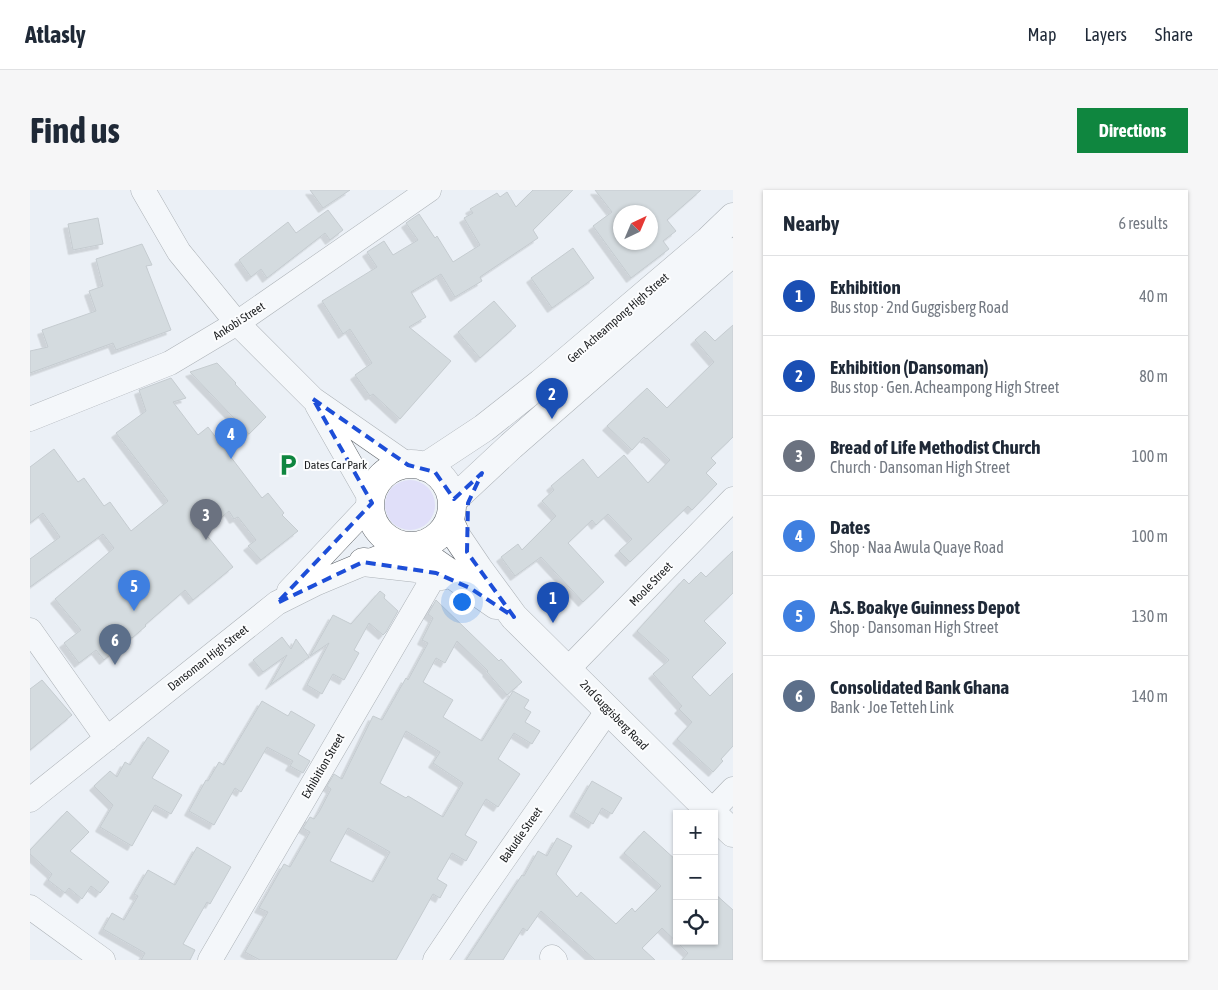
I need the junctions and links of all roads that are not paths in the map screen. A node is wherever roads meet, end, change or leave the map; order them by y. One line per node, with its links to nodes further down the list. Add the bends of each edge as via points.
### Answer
1 (143, 190): 5 (street, via 179,252)
2 (429, 190): 5 (street, Ankobi Street)
3 (733, 217): 8 (main road, Gen. Acheampong High Street, via 542,383 484,428)
4 (732, 254): 9 (main road, Gen. Acheampong High Street)
5 (237, 323): 6 (street); 7 (street, Ankobi Street, via 170,363)
6 (313, 399): 8 (street); 11 (street)
7 (30, 419)
8 (417, 466): 11 (main road, via 397,467 387,472 373,490); 12 (main road, via 435,472 443,480 449,490)
9 (482, 473): 12 (main road, Gen. Acheampong High Street); 14 (main road, via 466,511)
10 (733, 499): 21 (street, Moole Street)
11 (370, 502): 13 (main road, via 376,527 394,542); 18 (street)
12 (450, 510): 13 (main road, via 443,530 435,538); 14 (main road, 2nd Guggisberg Road)
13 (409, 546): 15 (street, Dansoman High Street); 17 (main road, 2nd Guggisberg Road)
14 (467, 552): 19 (main road, 2nd Guggisberg Road)
15 (363, 562): 16 (main road); 18 (street, Dansoman High Street)
16 (436, 573): 17 (main road); 32 (street, Exhibition Street)
17 (470, 588): 19 (main road, 2nd Guggisberg Road)
18 (277, 603): 23 (street, Dansoman High Street)
19 (514, 617): 21 (main road, 2nd Guggisberg Road)
20 (30, 630): 23 (street)
21 (568, 669): 22 (main road, 2nd Guggisberg Road)
22 (608, 710): 26 (main road, 2nd Guggisberg Road); 33 (street, Bakudie Street)
23 (107, 739): 25 (street, Dansoman High Street)
24 (733, 789): 27 (street)
25 (30, 800)
26 (709, 810)
27 (716, 810)
28 (718, 819): 29 (main road, 2nd Guggisberg Road)
29 (733, 833)
30 (30, 907): 31 (street)
31 (103, 960)
32 (210, 960)
33 (435, 960)

